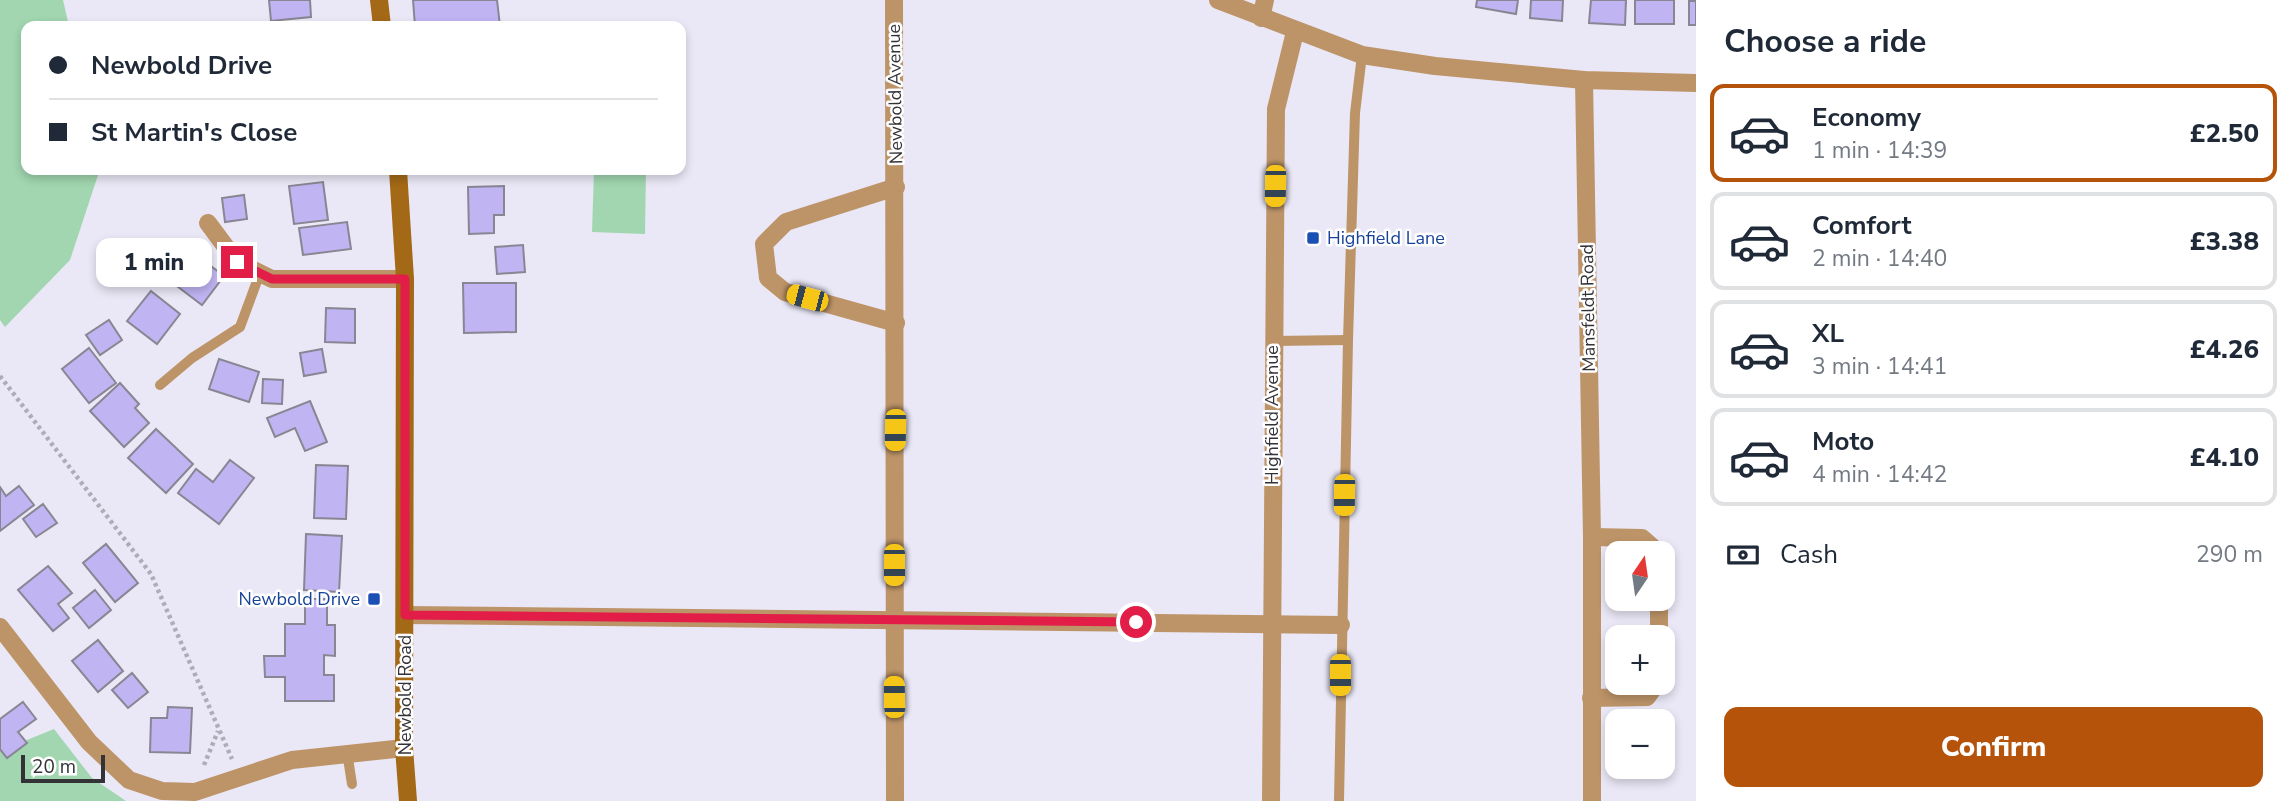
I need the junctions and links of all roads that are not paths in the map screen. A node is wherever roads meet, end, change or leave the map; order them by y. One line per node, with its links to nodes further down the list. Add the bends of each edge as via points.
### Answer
1 (379, 0): 6 (main road)
2 (894, 0): 12 (street, Newbold Avenue)
3 (1217, 0): 5 (street)
4 (1265, 0): 5 (street)
5 (1261, 18): 7 (street)
6 (381, 21)
7 (1295, 32): 8 (street); 18 (street, Highfield Avenue, via 1276,109)
8 (1363, 55): 9 (street); 17 (lane, via 1355,113)
9 (1584, 80): 10 (street); 20 (street, Mansfeldt Road)
10 (1696, 83)
11 (398, 175): 15 (main road, Newbold Road)
12 (896, 187): 16 (street, Newbold Avenue); 16 (street, Newbold Avenue, via 786,222 764,244 768,278 785,292)
13 (208, 223): 14 (street, via 237,262)
14 (260, 273): 15 (street, via 272,279); 19 (lane, via 240,327)
15 (405, 279): 22 (main road, Newbold Road)
16 (896, 323): 23 (street, Newbold Avenue)
17 (1348, 340): 18 (lane); 25 (lane)
18 (1273, 341): 24 (street, Highfield Avenue)
19 (160, 385)
20 (1592, 537): 21 (street); 28 (street, Mansfeldt Road)
21 (1646, 541)
22 (405, 615): 23 (street); 29 (main road, Newbold Road)
23 (893, 619): 24 (street); 33 (street, Newbold Avenue)
24 (1271, 624): 25 (street); 34 (street, Highfield Avenue)
25 (1341, 625): 35 (lane)
26 (0, 627): 30 (street, via 89,742 129,780 162,791 195,792 292,760)
27 (1648, 695): 28 (street)
28 (1591, 698): 36 (street, Mansfeldt Road)
29 (404, 748): 30 (street); 32 (main road, Newbold Road)
30 (347, 752): 31 (lane)
31 (352, 784)
32 (408, 801)
33 (895, 801)
34 (1271, 801)
35 (1339, 801)
36 (1592, 801)

